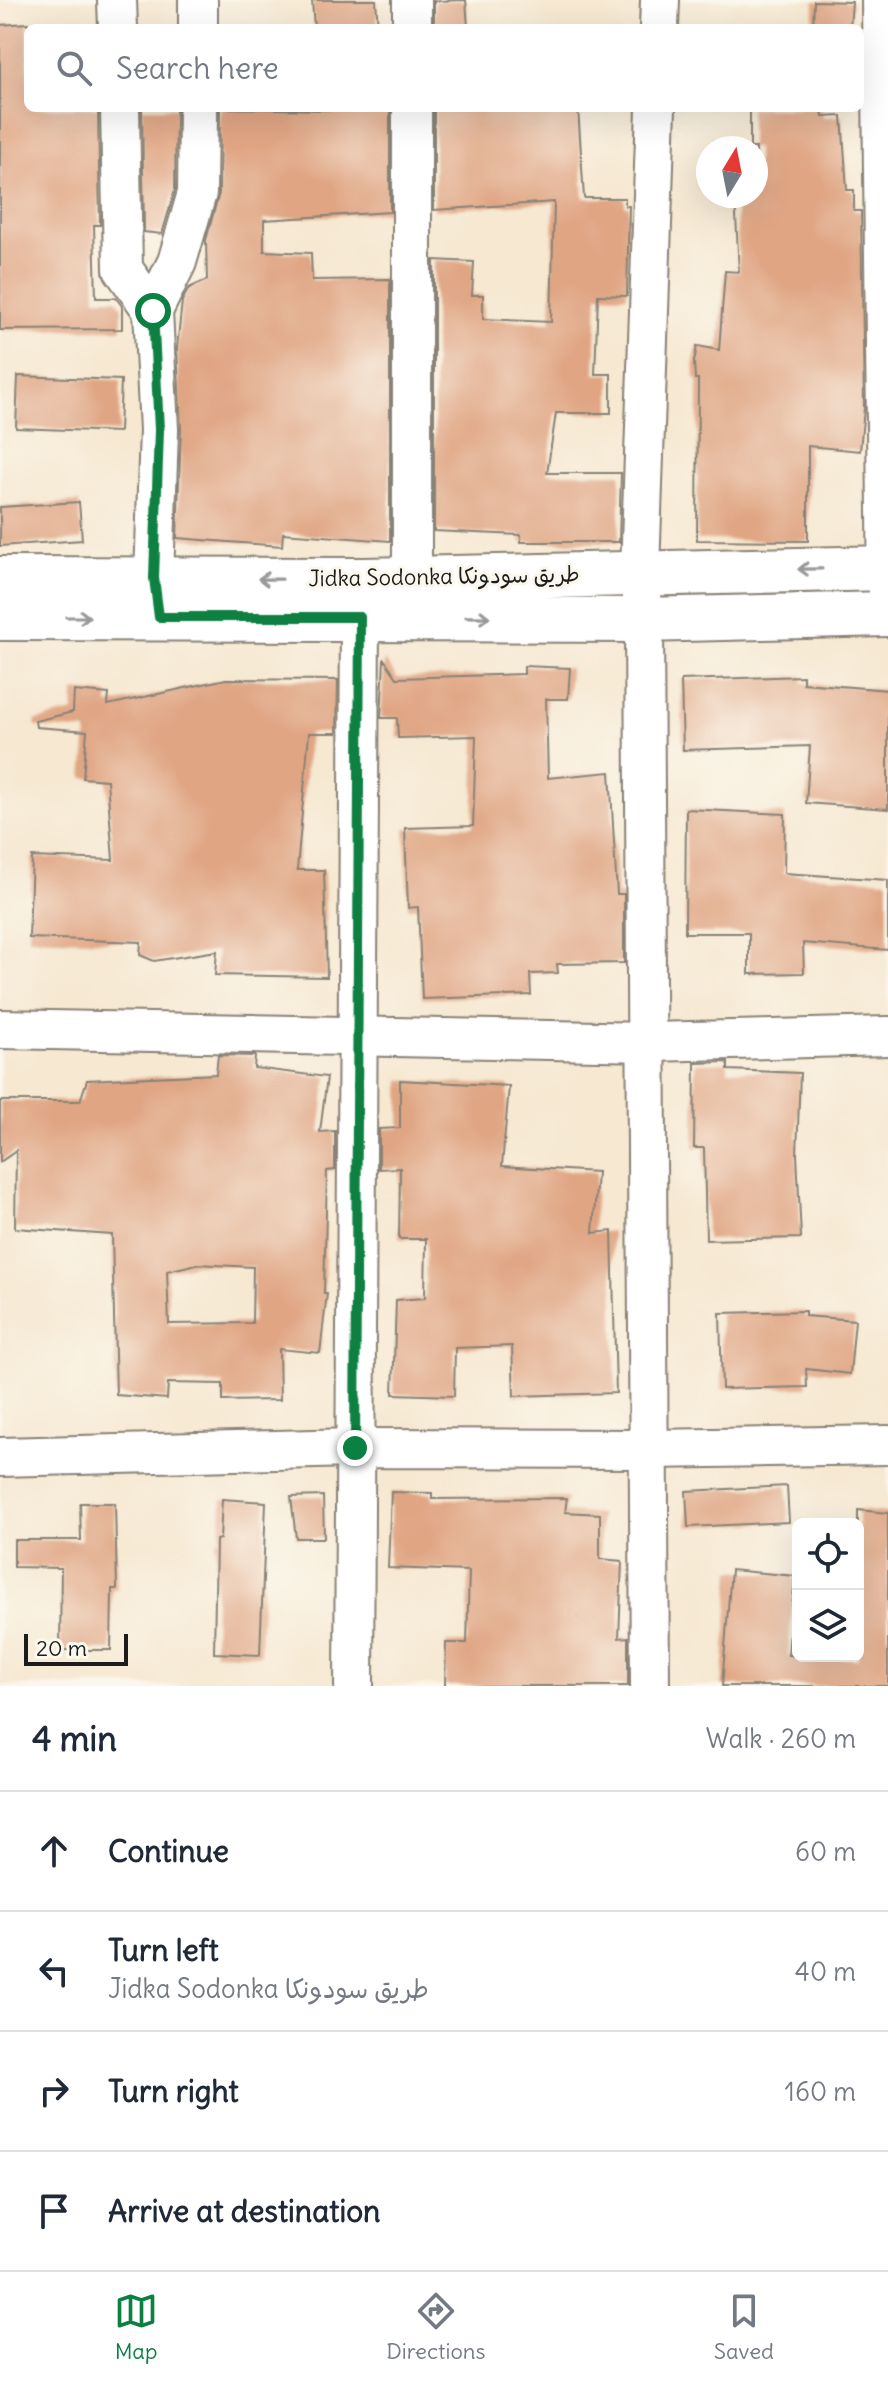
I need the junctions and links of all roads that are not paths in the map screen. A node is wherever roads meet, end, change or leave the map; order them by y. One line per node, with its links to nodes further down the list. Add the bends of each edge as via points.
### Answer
1 (117, 0): 6 (street)
2 (198, 0): 7 (street)
3 (412, 0): 8 (street)
4 (660, 0): 9 (street)
5 (881, 0): 16 (street)
6 (118, 24)
7 (198, 24)
8 (412, 24)
9 (659, 24)
10 (120, 112): 14 (street, via 123,269)
11 (198, 112): 14 (street, via 197,193 177,262)
12 (412, 112): 19 (street)
13 (656, 112): 15 (street)
14 (153, 311): 18 (street, via 159,430)
15 (640, 571): 16 (main road, Jidka Sodonka طريق سودونكا, one-way to 15); 19 (main road, Jidka Sodonka طريق سودونكا); 23 (street)
16 (887, 578)
17 (0, 579): 18 (main road, Jidka Sodonka طريق سودونكا)
18 (156, 597): 19 (main road, Jidka Sodonka طريق سودونكا, one-way to 18); 21 (main road, Jidka Sodonka طريق سودونكا); 22 (main road, Jidka Sodonka طريق سودونكا, one-way to 18)
19 (414, 597): 21 (main road, Jidka Sodonka طريق سودونكا); 23 (main road, Jidka Sodonka طريق سودونكا, one-way to 23)
20 (888, 614): 23 (main road, Jidka Sodonka طريق سودونكا)
21 (360, 617): 25 (street)
22 (0, 618)
23 (644, 620): 27 (street)
24 (0, 1029): 25 (street)
25 (355, 1034): 27 (street); 29 (street)
26 (888, 1036): 27 (street)
27 (649, 1042): 30 (street)
28 (888, 1445): 30 (street)
29 (355, 1448): 30 (street); 31 (street); 32 (street)
30 (651, 1449): 33 (street)
31 (0, 1457)
32 (354, 1686)
33 (650, 1686)

